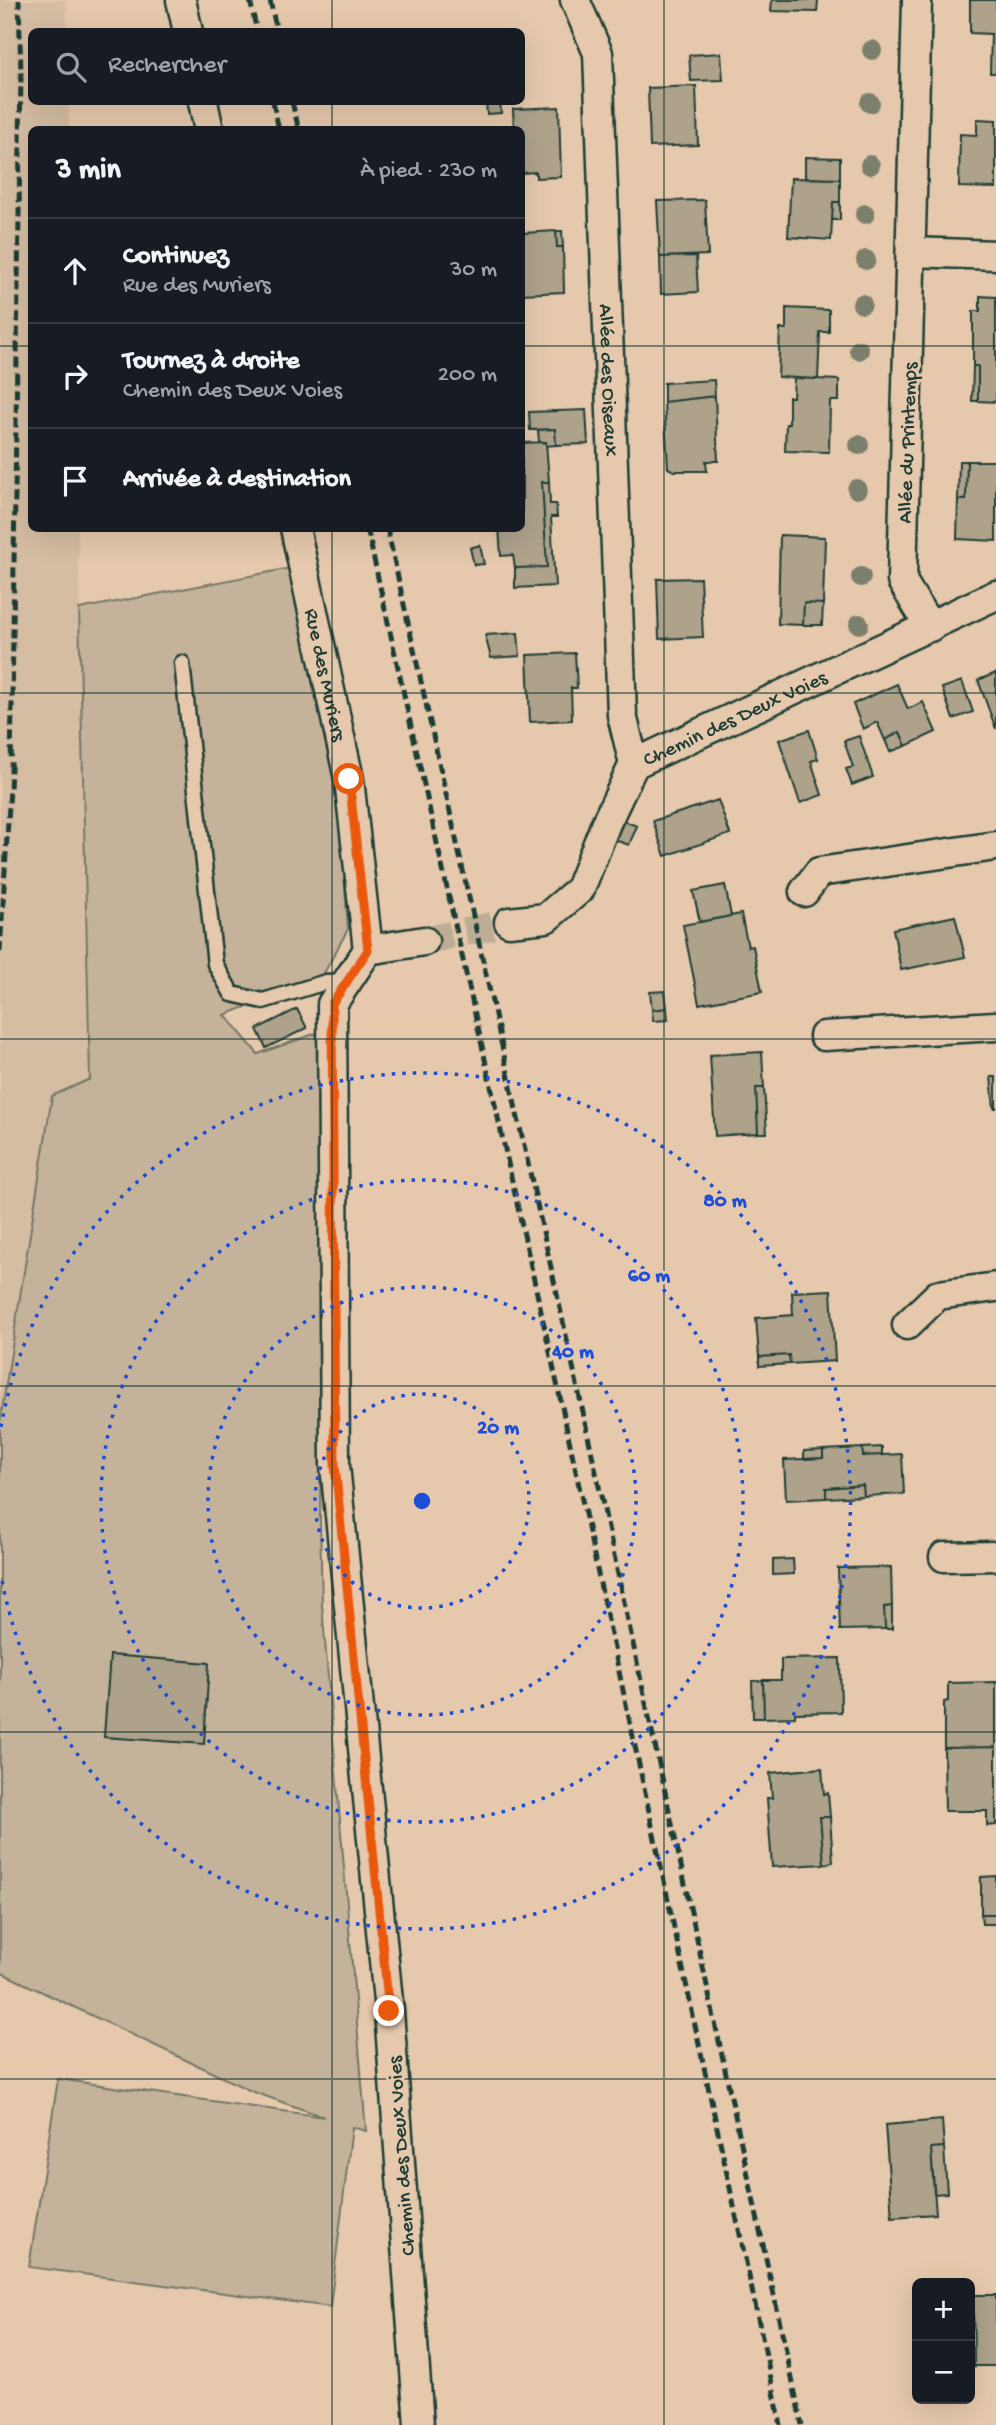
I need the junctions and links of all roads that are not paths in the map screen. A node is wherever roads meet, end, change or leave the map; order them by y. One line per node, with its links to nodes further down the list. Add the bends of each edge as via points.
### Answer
1 (181, 0): 4 (street)
2 (575, 0): 13 (street, Allée des Oiseaux, via 598,53 622,715)
3 (917, 0): 7 (street, Allée du Printemps)
4 (187, 28)
5 (204, 105): 6 (street)
6 (208, 126)
7 (911, 252): 8 (street); 11 (street, Allée du Printemps, via 902,581)
8 (996, 254)
9 (296, 532): 18 (street, Rue des Muriers, via 349,779)
10 (996, 596): 11 (street, Chemin des Deux Voies)
11 (930, 627): 13 (street, Chemin des Deux Voies)
12 (182, 663): 19 (lane, via 215,964 232,994 263,1001 326,982)
13 (634, 764): 16 (street, Chemin des Deux Voies, via 580,890 546,918)
14 (996, 846): 15 (street, via 819,872)
15 (804, 892)
16 (509, 922)
17 (424, 941): 18 (street)
18 (368, 950): 19 (street, Chemin des Deux Voies)
19 (348, 981): 26 (street, Chemin des Deux Voies, via 332,1004 335,1465 389,2011)
20 (996, 1026): 21 (street)
21 (824, 1036)
22 (996, 1287): 23 (street, via 938,1295)
23 (907, 1325)
24 (996, 1556): 25 (street)
25 (944, 1557)
26 (419, 2425)

